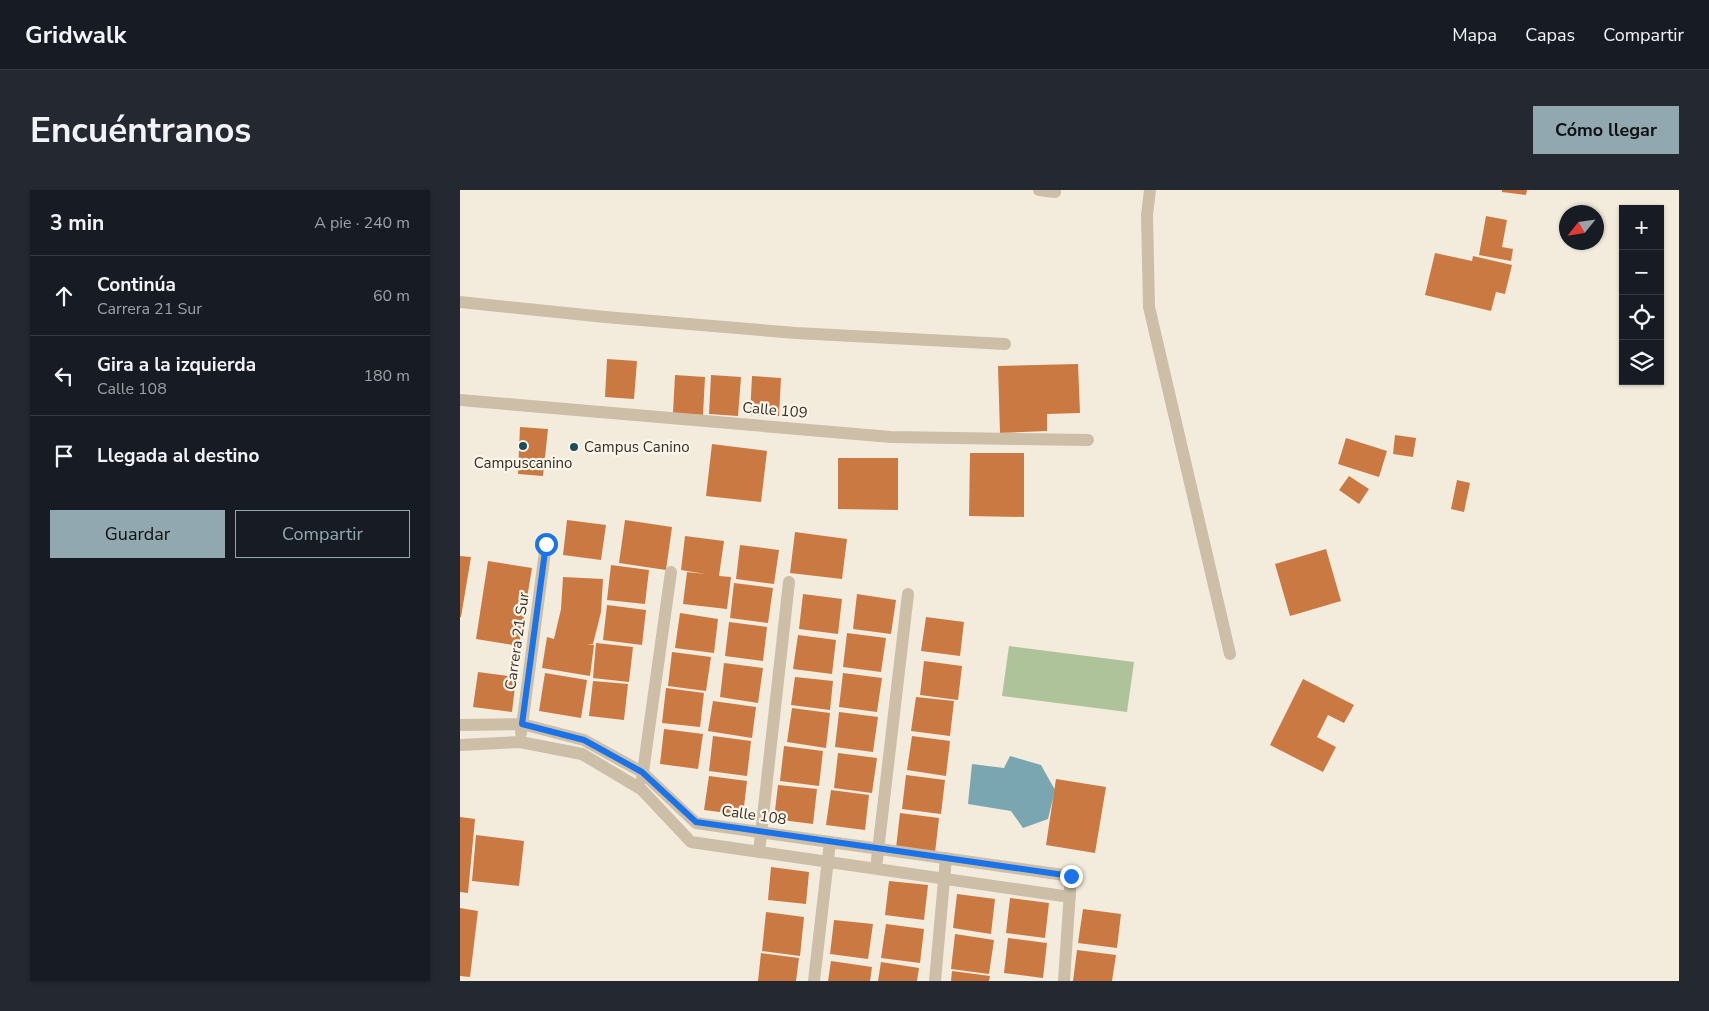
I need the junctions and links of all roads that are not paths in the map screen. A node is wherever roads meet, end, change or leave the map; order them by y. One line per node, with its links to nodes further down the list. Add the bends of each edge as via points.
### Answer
1 (1039, 190): 3 (street)
2 (1150, 190): 12 (street, via 1147,215 1149,307)
3 (1055, 192)
4 (460, 302): 5 (street, via 796,333)
5 (1005, 344)
6 (460, 400): 7 (street, Calle 109, via 891,437)
7 (1088, 440)
8 (546, 544): 13 (street, Carrera 21 Sur)
9 (671, 572): 17 (street)
10 (789, 582): 19 (street)
11 (908, 594): 21 (street)
12 (1230, 654)
13 (522, 724): 14 (street, Calle 108); 15 (street, Carrera 21 Sur); 17 (street, Calle 108, via 584,740)
14 (460, 725)
15 (520, 742): 16 (street); 18 (street, via 582,754)
16 (460, 745)
17 (642, 772): 18 (street); 19 (street, Calle 108, via 696,822)
18 (641, 789): 22 (street, via 691,842)
19 (761, 832): 20 (street, Calle 108); 22 (street)
20 (830, 842): 21 (street, Calle 108); 24 (street)
21 (878, 849): 23 (street, Calle 108); 25 (street)
22 (759, 852): 24 (street)
23 (946, 858): 26 (street); 27 (street, Calle 108, via 1071,876)
24 (829, 862): 25 (street); 28 (street)
25 (876, 868): 26 (street)
26 (944, 879): 27 (street); 29 (street)
27 (1070, 897): 30 (street)
28 (814, 981)
29 (935, 981)
30 (1064, 981)

